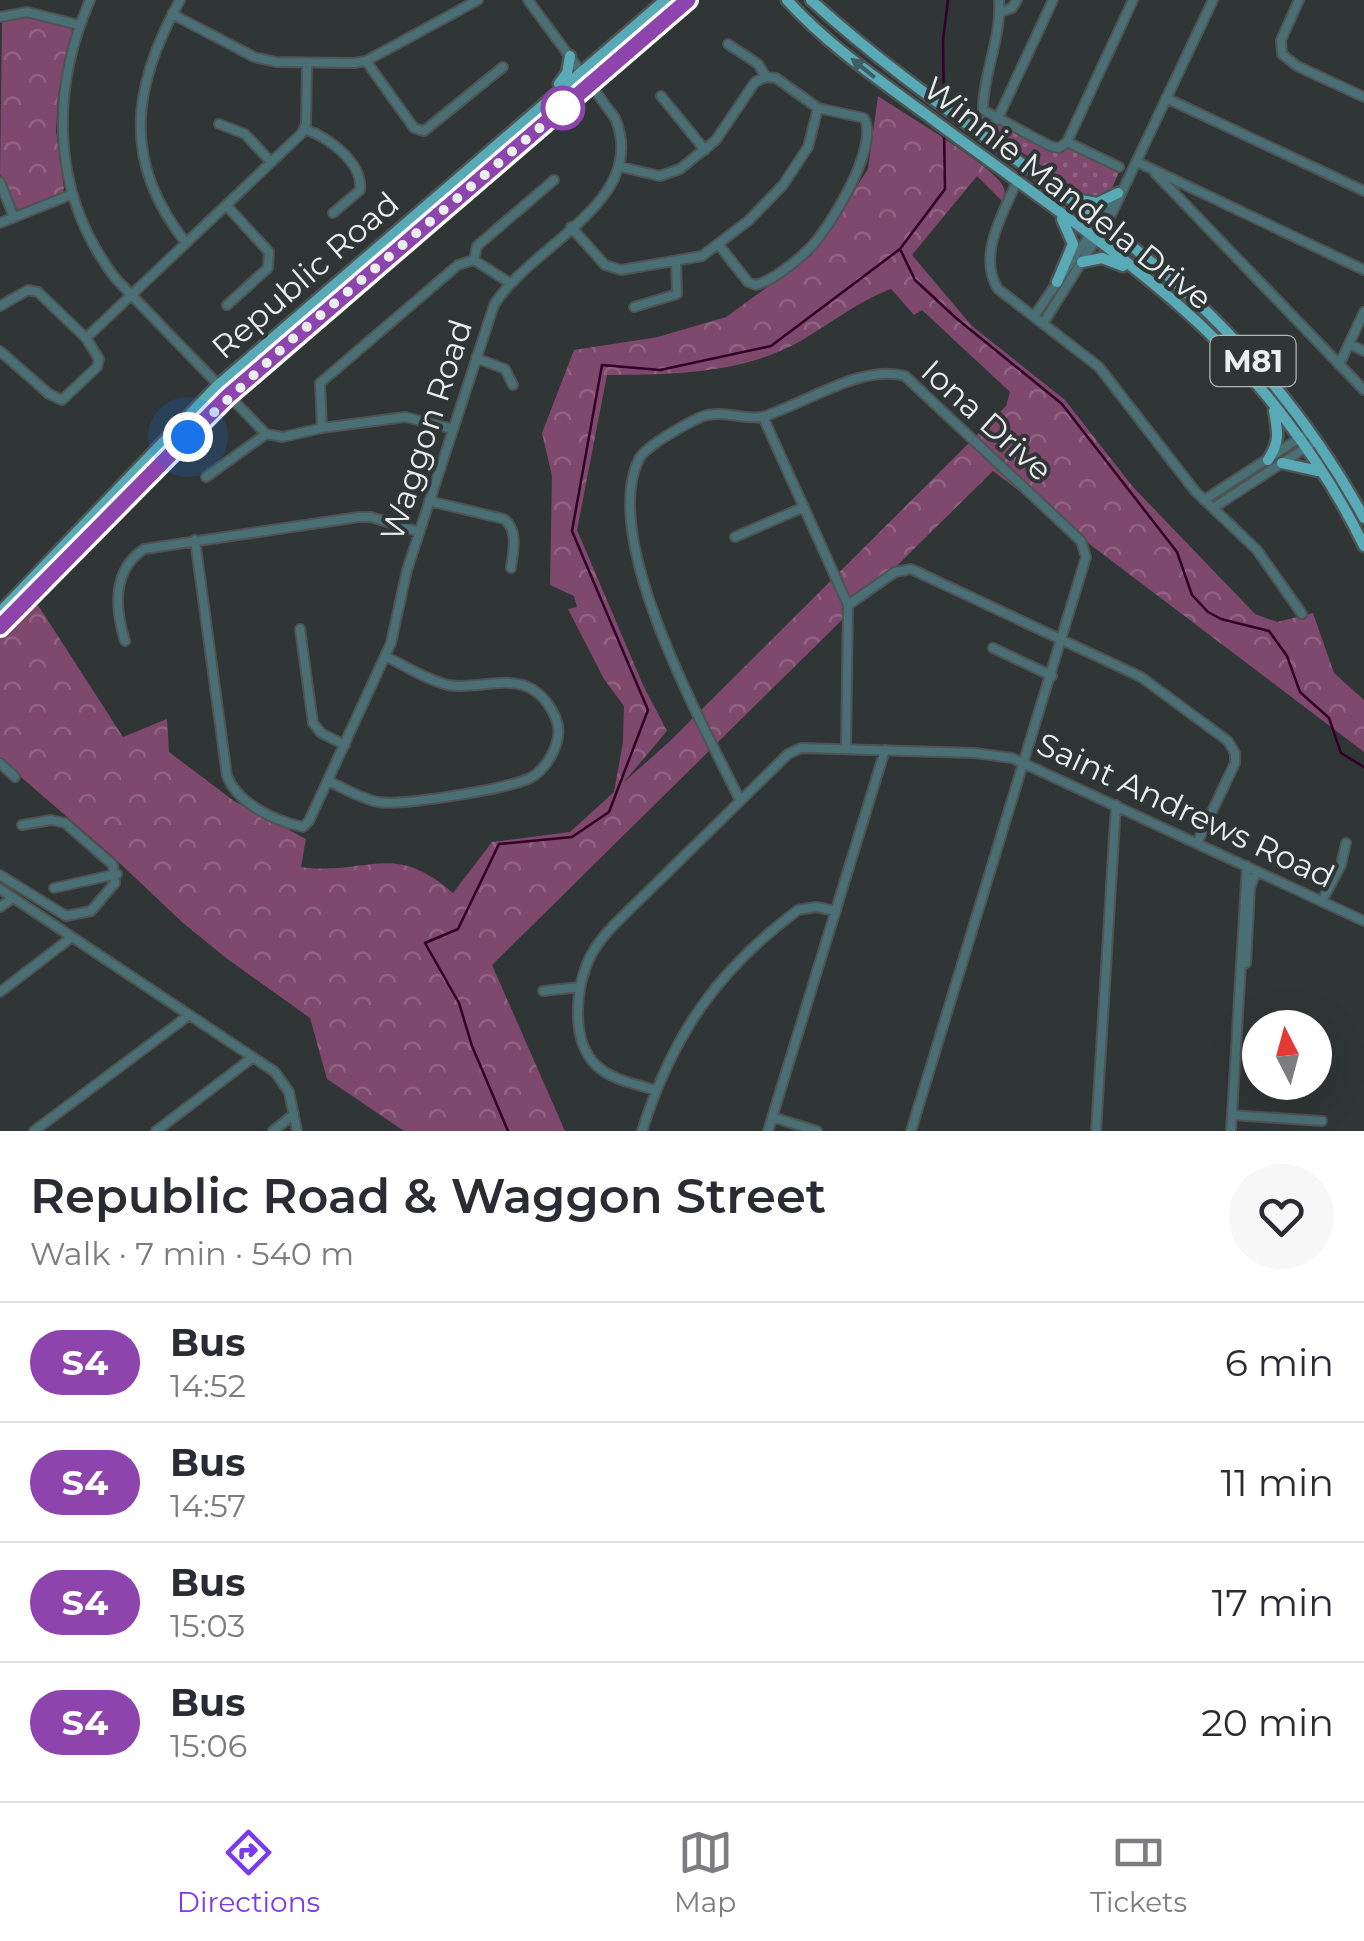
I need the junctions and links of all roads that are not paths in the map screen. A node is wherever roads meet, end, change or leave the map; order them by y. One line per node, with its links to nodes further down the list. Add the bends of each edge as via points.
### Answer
1 (26, 0): 17 (street)
2 (90, 0): 22 (street)
3 (180, 0): 20 (street)
4 (450, 0): 18 (street)
5 (478, 0): 18 (street)
6 (528, 0): 24 (street)
7 (665, 0): 28 (main road, Republic Road)
8 (688, 0): 30 (main road, Republic Road)
9 (785, 0): 47 (main road, Winnie Mandela Drive / M81, one-way to 9, via 868,73)
10 (811, 0): 52 (main road, Winnie Mandela Drive / M81, via 921,93)
11 (1000, 0): 19 (street)
12 (1017, 0): 19 (street)
13 (1053, 0): 36 (street)
14 (1133, 0): 39 (street)
15 (1213, 0): 33 (street)
16 (1299, 0): 32 (street, via 1281,40 1282,54)
17 (27, 12): 21 (street); 22 (street)
18 (457, 12): 25 (street)
19 (1000, 12): 36 (street, via 982,105)
20 (172, 14): 26 (street, via 245,55); 61 (street, via 149,66 140,137 150,184)
21 (0, 16)
22 (79, 25): 51 (street, via 61,124)
23 (728, 44): 29 (street)
24 (570, 56): 28 (street); 34 (main road, via 566,75)
25 (366, 62): 26 (street); 27 (street, via 414,128 424,132)
26 (307, 63): 38 (street)
27 (504, 66)
28 (582, 70): 30 (street); 34 (main road, Republic Road)
29 (766, 76): 35 (street); 40 (street)
30 (591, 83): 43 (street, via 621,132); 86 (main road, Republic Road)
31 (662, 96): 40 (street)
32 (1364, 97)
33 (1166, 98): 42 (street); 49 (street)
34 (538, 108): 84 (main road, Republic Road)
35 (818, 108): 62 (street, via 808,147 783,185); 62 (street, via 862,117 868,131 861,167 810,248 756,286)
36 (997, 120): 39 (street, via 1050,146)
37 (220, 124): 41 (street, via 244,134)
38 (304, 129): 41 (street); 55 (street, via 332,141 360,179 360,190)
39 (1066, 142): 44 (street)
40 (705, 150): 43 (street, via 666,175)
41 (271, 162): 53 (street)
42 (1137, 162): 45 (street); 50 (street); 58 (street)
43 (621, 166): 59 (street, Waggon Road, via 609,192)
44 (1119, 168)
45 (1155, 172): 66 (street); 82 (street)
46 (554, 180): 63 (street, via 477,246)
47 (1017, 180): 54 (main road, Winnie Mandela Drive / M81); 75 (street, via 988,265 998,290)
48 (0, 182): 56 (street)
49 (1364, 191)
50 (1118, 192): 52 (main road, via 1094,204); 58 (street)
51 (70, 195): 56 (street); 70 (street, via 98,254)
52 (1064, 196): 58 (main road, Winnie Mandela Drive / M81)
53 (226, 205): 61 (street); 71 (street, via 271,259)
54 (1056, 210): 60 (main road, Winnie Mandela Drive / M81); 67 (main road, via 1073,244)
55 (333, 213)
56 (14, 217): 57 (street)
57 (0, 223)
58 (1102, 223): 60 (street); 92 (main road, Winnie Mandela Drive / M81, via 1233,340)
59 (571, 227): 65 (street, via 613,268); 68 (street, Waggon Road)
60 (1092, 239): 64 (street); 67 (street); 69 (main road, Winnie Mandela Drive / M81)
61 (186, 243): 70 (street)
62 (718, 244): 65 (street)
63 (474, 260): 68 (street); 89 (street, via 458,265 320,384)
64 (1082, 262): 69 (main road, via 1102,258); 76 (street)
65 (676, 263): 73 (street, via 677,294)
66 (1364, 270)
67 (1057, 282): 75 (street)
68 (510, 283): 81 (street, Waggon Road, via 494,305)
69 (1158, 288): 87 (main road, Winnie Mandela Drive / M81)
70 (131, 295): 77 (street); 84 (street)
71 (227, 305)
72 (0, 306): 77 (street, via 28,290 38,292)
73 (634, 307)
74 (1364, 312): 78 (street)
75 (1035, 315): 76 (street)
76 (1044, 322): 98 (street, via 1099,367)
77 (86, 338): 79 (street, via 98,367 62,400)
78 (1349, 344): 80 (street); 82 (street)
79 (0, 350)
80 (1364, 351)
81 (476, 358): 83 (street, via 505,370); 90 (street, Waggon Road)
82 (1339, 365): 85 (street)
83 (513, 385)
84 (217, 386): 86 (street); 109 (main road, Republic Road)
85 (1364, 390)
86 (228, 396): 91 (street); 111 (main road, Republic Road)
87 (1272, 405): 93 (main road, Winnie Mandela Drive / M81); 94 (main road, via 1278,437)
88 (763, 417): 100 (street); 113 (street, Iona Drive, via 873,374 911,380 1082,543 1084,570); 125 (street, Iona Drive, via 701,417 648,449 639,459 629,512 669,654)
89 (322, 428): 90 (street, via 405,417); 91 (street)
90 (453, 429): 99 (street, Waggon Road)
91 (266, 434): 97 (street)
92 (1312, 437): 93 (street); 102 (main road, Winnie Mandela Drive / M81)
93 (1302, 444): 94 (street); 95 (street); 96 (main road, Winnie Mandela Drive / M81)
94 (1268, 460): 98 (street)
95 (1282, 463): 96 (main road); 101 (street)
96 (1319, 471): 106 (main road, Winnie Mandela Drive / M81)
97 (206, 477)
98 (1204, 500): 101 (street)
99 (428, 501): 103 (street, Waggon Road); 107 (street, via 504,519 513,530)
100 (804, 507): 104 (street); 108 (street)
101 (1213, 508): 110 (street, via 1257,550)
102 (1364, 518)
103 (418, 532): 105 (street, via 358,516); 116 (street, Waggon Road)
104 (735, 537)
105 (195, 540): 114 (street, via 136,554 118,587); 124 (street, Waggon Road, via 233,790 299,828 308,825)
106 (1364, 546)
107 (511, 568)
108 (848, 605): 113 (street, via 895,572 911,569); 119 (street)
109 (0, 612)
110 (1302, 614)
111 (0, 627)
112 (300, 628): 118 (street, via 313,723)
113 (1063, 639): 117 (street, Iona Drive); 128 (street, via 1141,676 1233,747 1233,769)
114 (126, 641)
115 (993, 648): 117 (street)
116 (385, 656): 118 (street, Waggon Road); 124 (street, via 450,685 524,686 554,714 556,748 527,779 461,793 384,802)
117 (1052, 676): 121 (street, Iona Drive)
118 (345, 745): 124 (street, Waggon Road)
119 (846, 748): 120 (street, Saint Andrews Road); 125 (street, Saint Andrews Road, via 793,750)
120 (885, 750): 121 (street, Saint Andrews Road, via 998,754); 138 (street)
121 (1024, 762): 126 (street, Saint Andrews Road); 158 (street, Iona Drive)
122 (0, 763): 123 (street)
123 (15, 778)
124 (328, 781)
125 (740, 800): 141 (street, Saint Andrews Road, via 606,934)
126 (1116, 805): 128 (street, Saint Andrews Road); 159 (street)
127 (22, 825): 132 (street, via 65,823)
128 (1197, 843): 130 (street, Saint Andrews Road)
129 (1346, 843): 136 (street)
130 (1252, 868): 136 (street, Saint Andrews Road); 148 (street)
131 (0, 874): 132 (street, via 66,916 92,910 114,887)
132 (116, 874): 133 (street)
133 (54, 888)
134 (0, 889): 135 (street)
135 (13, 898): 137 (street); 140 (street)
136 (1322, 901): 139 (street, Saint Andrews Road)
137 (0, 907)
138 (836, 910): 146 (street, via 798,910 734,970 684,1028); 149 (street)
139 (1364, 921)
140 (72, 938): 143 (street); 144 (street)
141 (580, 987): 142 (street); 146 (street, Saint Andrews Road, via 581,1032 591,1060 610,1075)
142 (543, 991)
143 (0, 992)
144 (188, 1016): 145 (street); 151 (street)
145 (252, 1058): 147 (street, via 283,1080); 152 (street)
146 (654, 1090): 155 (street)
147 (294, 1114): 153 (street); 154 (street)
148 (1232, 1115): 150 (street); 160 (street)
149 (772, 1117): 156 (street); 157 (street)
150 (1322, 1121)
151 (34, 1131)
152 (156, 1131)
153 (273, 1131)
154 (298, 1131)
155 (642, 1131)
156 (768, 1131)
157 (817, 1131)
158 (911, 1131)
159 (1096, 1131)
160 (1232, 1131)

